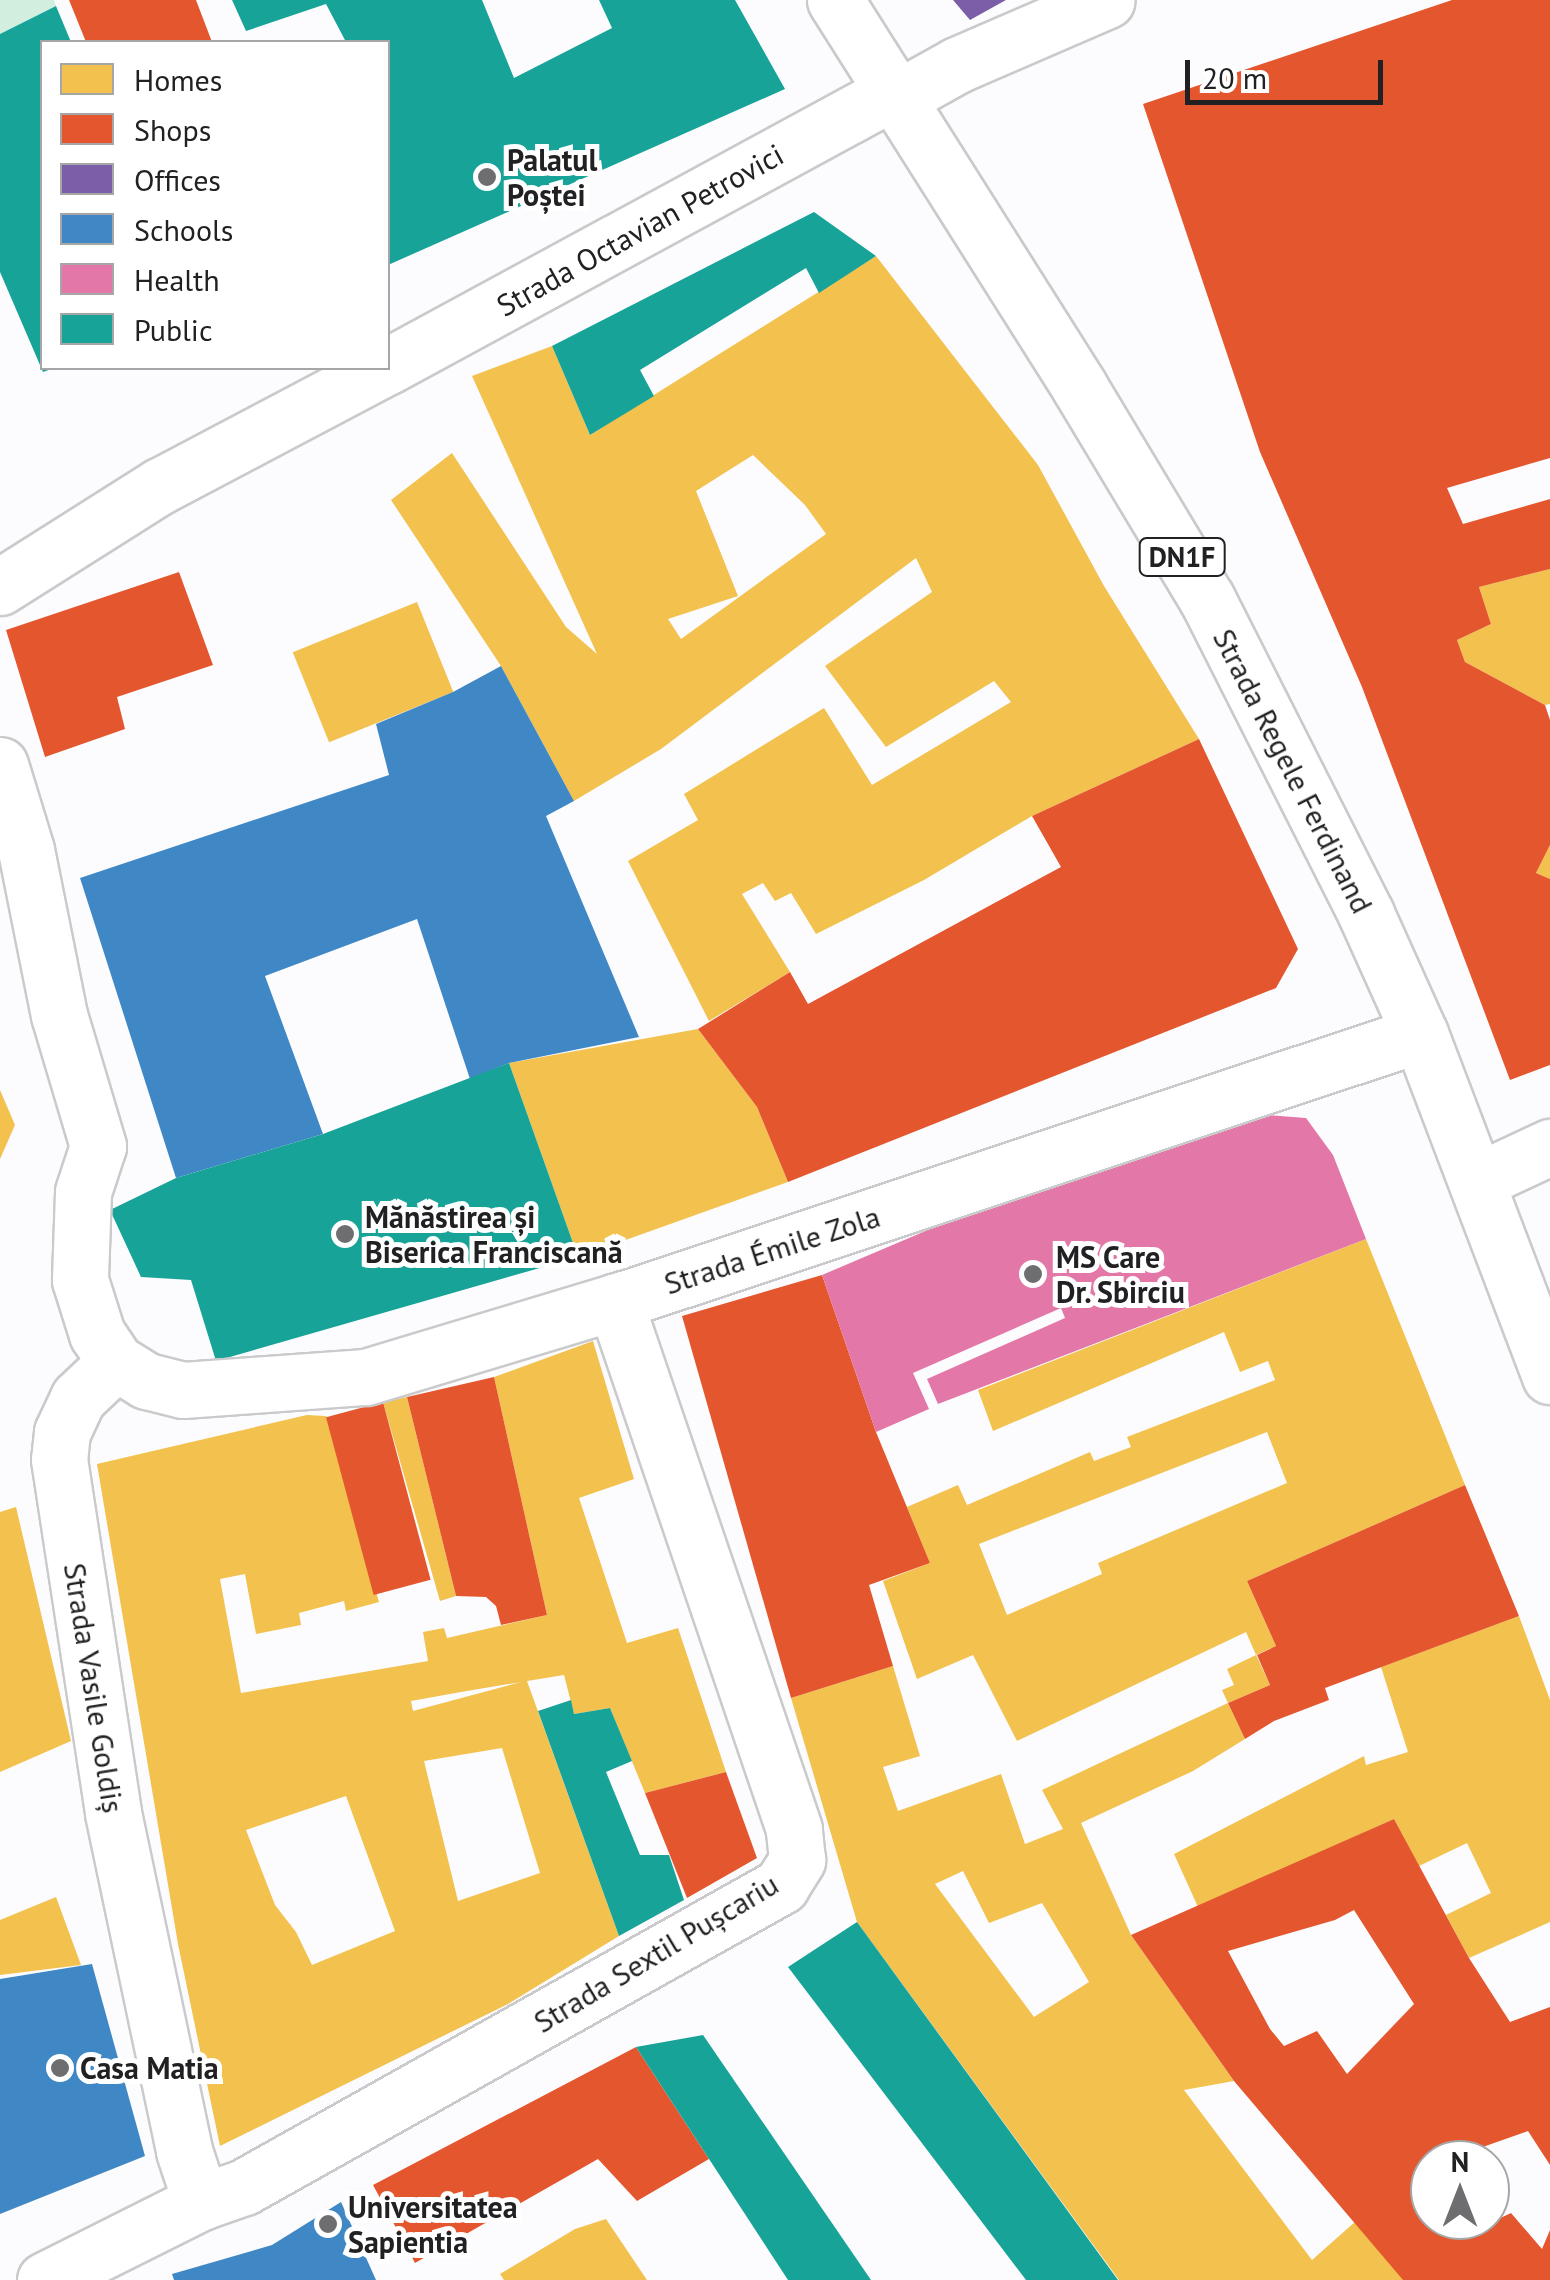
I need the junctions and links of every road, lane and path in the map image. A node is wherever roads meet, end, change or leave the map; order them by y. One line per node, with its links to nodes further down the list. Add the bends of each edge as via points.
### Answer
1 (836, 0): 3 (street, Strada Regele Ferdinand / DN1F)
2 (1108, 0): 3 (street, Strada Octavian Petrovici)
3 (894, 96): 4 (street, Strada Octavian Petrovici); 8 (street, Strada Regele Ferdinand / DN1F, via 1207,600)
4 (390, 364)
5 (378, 370): 6 (street, Strada Octavian Petrovici, via 160,486)
6 (0, 587)
7 (0, 764): 12 (street, via 26,850 90,1169 80,1280 97,1334)
8 (1420, 1034): 10 (street, Strada Regele Ferdinand / DN1F); 11 (street, Strada Émile Zola)
9 (1550, 1147): 10 (street)
10 (1477, 1181): 13 (street, Strada Regele Ferdinand / DN1F)
11 (616, 1302): 12 (street, Strada Émile Zola, via 366,1377 183,1390 148,1381); 14 (street, Strada Sextil Pușcariu, via 794,1829 798,1860 781,1886 244,2187)
12 (116, 1362): 14 (street, Strada Vasile Goldiș, via 78,1398 62,1432 59,1460 113,1813 184,2150)
13 (1550, 1376)
14 (201, 2202): 15 (street)
15 (114, 2266): 16 (street)
16 (45, 2280)

